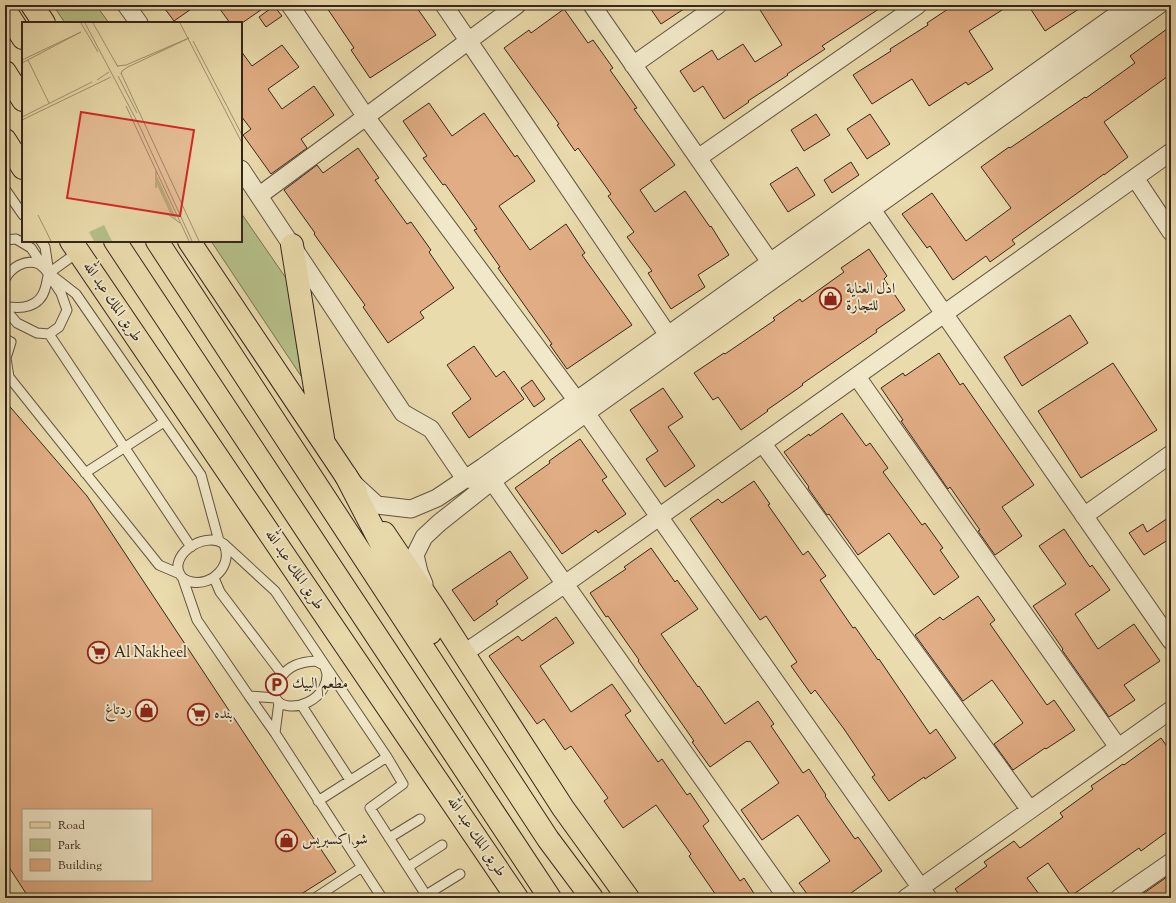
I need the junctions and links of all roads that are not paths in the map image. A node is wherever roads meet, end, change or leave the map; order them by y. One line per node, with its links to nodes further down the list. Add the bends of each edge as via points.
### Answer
1 (32, 5): 12 (main road)
2 (126, 5): 13 (street)
3 (290, 5): 19 (street)
4 (444, 5): 15 (street)
5 (517, 5): 15 (street)
6 (592, 5): 16 (street)
7 (718, 5): 16 (street)
8 (918, 5): 22 (street)
9 (1130, 5): 28 (street)
10 (1159, 5): 28 (street)
11 (5, 10): 14 (main road)
12 (43, 22)
13 (138, 22)
14 (22, 36)
15 (469, 40): 19 (street); 45 (street)
16 (633, 65): 22 (street)
17 (5, 72): 18 (main road)
18 (22, 98)
19 (366, 116): 27 (street); 48 (street)
20 (5, 140): 23 (main road)
21 (1171, 152): 25 (street)
22 (698, 158): 38 (street)
23 (22, 166)
24 (242, 170): 27 (street)
25 (1134, 178): 30 (street); 43 (street)
26 (5, 189): 29 (lane)
27 (260, 195): 36 (street)
28 (867, 203): 38 (street); 43 (street); 48 (street)
29 (22, 214)
30 (1171, 232)
31 (5, 240): 39 (lane, via 16,239 31,248)
32 (42, 242): 39 (lane, via 45,247)
33 (116, 242): 95 (main road, طريق الملك عبد الله)
34 (158, 242): 82 (main road)
35 (190, 242): 51 (main road)
36 (292, 245): 51 (main road); 56 (street, via 403,413 431,429)
37 (74, 247): 39 (lane); 90 (main road, طريق الملك عبد الله)
38 (770, 262): 45 (street)
39 (49, 272): 40 (lane, via 39,264 23,263 12,269); 41 (lane, via 45,289 35,304 18,308); 44 (lane, via 67,310 59,328); 49 (lane, via 76,294)
40 (5, 279)
41 (5, 306)
42 (5, 310): 44 (lane, via 17,323 37,333)
43 (944, 314): 47 (street); 58 (street)
44 (49, 334): 52 (lane)
45 (668, 335): 48 (street)
46 (5, 339): 54 (lane, via 11,342 6,358 9,377)
47 (857, 377): 50 (street); 75 (street)
48 (581, 406): 56 (street); 57 (street); 59 (street)
49 (164, 422): 52 (lane); 60 (lane, via 201,475)
50 (763, 444): 59 (street); 79 (street)
51 (324, 446): 55 (main road)
52 (124, 447): 54 (lane); 61 (lane)
53 (1171, 454): 58 (street)
54 (85, 473): 62 (lane, via 159,565)
55 (346, 476): 56 (street, via 377,505 411,509 437,498); 65 (main road); 82 (main road, via 401,582)
56 (465, 480): 57 (street)
57 (492, 481): 64 (street); 65 (street, via 424,537 415,555)
58 (1084, 516): 66 (street)
59 (659, 517): 64 (street); 88 (street)
60 (222, 543): 61 (lane, via 212,539); 63 (lane, via 226,549 225,564); 68 (lane, via 275,591)
61 (191, 547): 62 (lane, via 186,550 178,566)
62 (181, 576): 63 (lane, via 188,582 197,583); 70 (lane, via 196,620)
63 (214, 578): 69 (lane, via 220,592)
64 (565, 584): 67 (street); 98 (street)
65 (433, 606): 67 (main road)
66 (1171, 641)
67 (464, 654): 97 (main road, via 563,808)
68 (325, 666): 69 (lane, via 316,661 298,663); 72 (lane, via 327,676 322,690 317,697); 76 (lane)
69 (282, 674): 71 (lane, via 274,690)
70 (249, 696): 71 (lane); 74 (lane)
71 (277, 700): 72 (lane, via 284,705); 74 (lane)
72 (302, 706): 77 (lane)
73 (1171, 710): 75 (street)
74 (275, 733): 78 (lane)
75 (1118, 747): 79 (street)
76 (387, 757): 77 (lane); 81 (lane, via 404,784 370,808)
77 (350, 780): 78 (lane)
78 (318, 801): 85 (lane)
79 (1030, 810): 88 (street)
80 (420, 819): 81 (lane)
81 (389, 838): 86 (lane)
82 (548, 839): 96 (main road)
83 (442, 845): 86 (lane)
84 (1171, 862): 100 (street)
85 (362, 867): 93 (lane); 94 (lane)
86 (408, 867): 91 (lane)
87 (460, 874): 91 (lane)
88 (924, 893): 99 (street)
89 (5, 894): 92 (lane)
90 (511, 896)
91 (424, 897)
92 (7, 898)
93 (315, 898)
94 (382, 898)
95 (550, 898)
96 (592, 898)
97 (628, 898)
98 (787, 898)
99 (906, 898)
100 (1119, 898)

